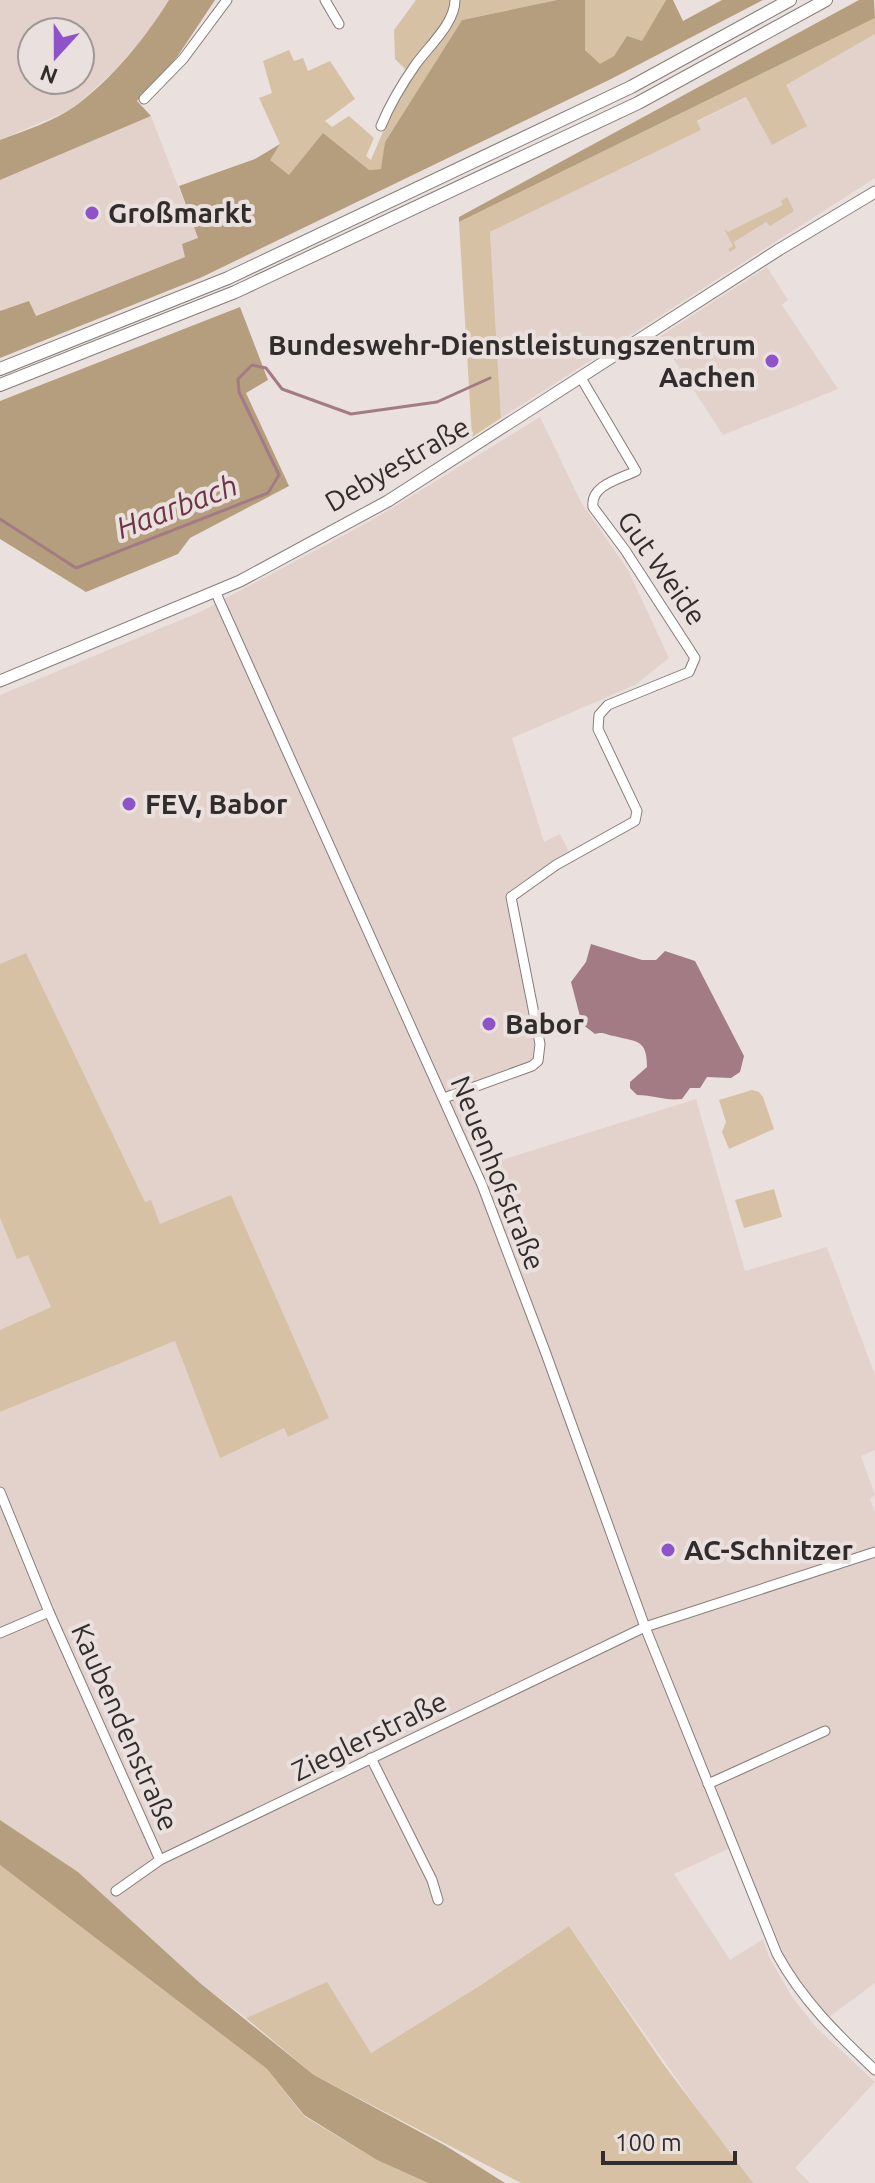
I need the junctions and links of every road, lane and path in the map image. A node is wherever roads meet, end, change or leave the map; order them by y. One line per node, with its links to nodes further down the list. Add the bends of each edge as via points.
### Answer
1 (227, 0): 7 (street, via 183,59)
2 (325, 0): 6 (street)
3 (455, 0): 8 (street, via 453,15 389,105)
4 (790, 0): 10 (highway, via 631,87 228,278)
5 (826, 0): 12 (highway, via 638,103 249,285)
6 (339, 24)
7 (144, 99)
8 (381, 126)
9 (875, 192): 11 (main road, Debyestraße)
10 (0, 369)
11 (581, 378): 13 (main road, Debyestraße, via 388,501); 15 (street, Gut Weide, via 636,471 598,489 593,507 695,658 689,672 608,705 599,715 598,729 637,811 635,821 511,897 540,1044 538,1061)
12 (0, 385)
13 (215, 591): 14 (main road, Debyestraße); 15 (street, Neuenhofstraße)
14 (0, 681)
15 (444, 1098): 19 (street, Neuenhofstraße, via 482,1185)
16 (0, 1492): 18 (street, Kaubendenstraße)
17 (875, 1552): 19 (street, Zieglerstraße)
18 (49, 1612): 20 (street, Kaubendenstraße); 24 (street, Kaubendenstraße)
19 (645, 1627): 22 (street, Zieglerstraße); 23 (street, Neuenhofstraße)
20 (0, 1633)
21 (825, 1731): 23 (street)
22 (371, 1758): 24 (street, Zieglerstraße); 26 (street)
23 (708, 1784): 27 (street, Neuenhofstraße, via 787,1973 824,2021)
24 (160, 1860): 25 (street, Zieglerstraße)
25 (116, 1891)
26 (438, 1900)
27 (875, 2070)

